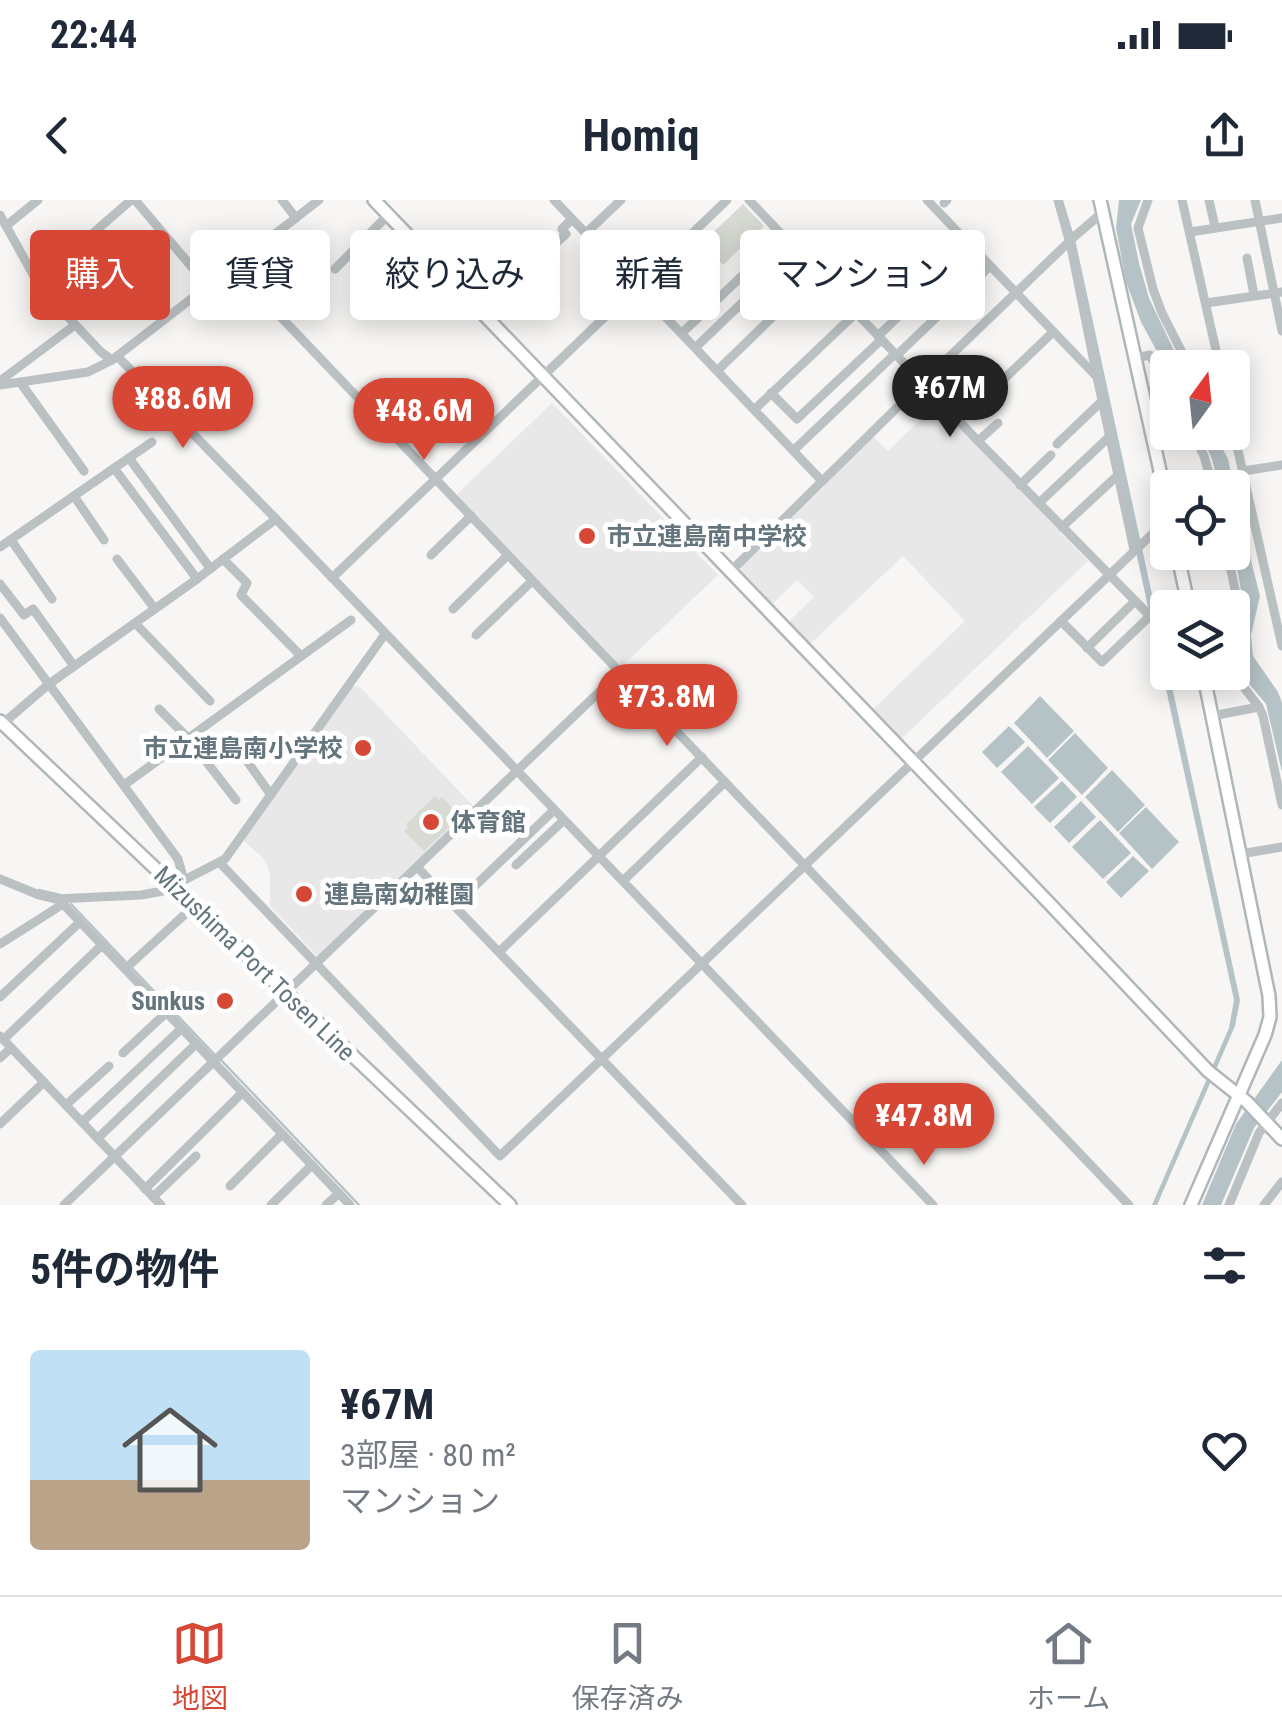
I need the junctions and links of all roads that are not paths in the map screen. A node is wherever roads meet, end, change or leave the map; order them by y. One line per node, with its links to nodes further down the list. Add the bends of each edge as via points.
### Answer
1 (38, 200): 23 (street)
2 (134, 200): 25 (street); 38 (street)
3 (318, 200): 19 (street)
4 (374, 200): 18 (street)
5 (554, 200): 21 (street)
6 (621, 200): 29 (street)
7 (727, 200): 30 (street)
8 (749, 200): 31 (street)
9 (927, 200): 32 (street)
10 (1058, 200): 35 (street)
11 (1148, 200): 62 (street, via 1138,228 1152,289)
12 (1182, 200): 33 (street)
13 (1209, 200): 24 (street)
14 (1255, 200): 22 (street)
15 (286, 201): 19 (street)
16 (1101, 206): 35 (street); 67 (street)
17 (0, 215): 23 (street)
18 (388, 215): 27 (street); 40 (street)
19 (296, 218): 26 (street)
20 (1282, 218): 22 (street)
21 (572, 219): 28 (street); 34 (street)
22 (1259, 221): 24 (street); 42 (street)
23 (6, 226): 56 (street, via 40,287)
24 (1215, 227): 33 (street)
25 (98, 230)
26 (281, 230)
27 (402, 230)
28 (583, 230)
29 (589, 230)
30 (696, 230)
31 (778, 230)
32 (956, 230)
33 (1190, 232): 46 (street)
34 (560, 240)
35 (1071, 240): 43 (street); 70 (street)
36 (1248, 258): 44 (street)
37 (985, 261): 39 (street)
38 (190, 265)
39 (990, 266): 43 (street); 64 (street)
40 (335, 268)
41 (740, 278): 59 (street)
42 (1278, 293): 44 (street); 57 (street)
43 (1016, 294): 58 (street); 73 (street)
44 (1254, 295): 46 (street)
45 (190, 300): 66 (street)
46 (1206, 302): 63 (street)
47 (740, 305): 61 (street)
48 (284, 320): 92 (street)
49 (489, 320): 69 (street)
50 (603, 320): 69 (street)
51 (670, 320): 59 (street)
52 (770, 320): 68 (street)
53 (849, 320): 75 (street)
54 (863, 320): 60 (street)
55 (898, 320): 60 (street)
56 (75, 325): 66 (street); 74 (street)
57 (1282, 331)
58 (1053, 332): 70 (street); 71 (street)
59 (682, 333): 61 (street)
60 (880, 338): 64 (street); 75 (street, via 796,419)
61 (696, 347): 68 (street)
62 (1181, 350)
63 (1216, 350)
64 (896, 354): 73 (street); 83 (street)
65 (1150, 354): 67 (street)
66 (114, 358): 72 (street, via 88,372); 99 (street)
67 (1135, 358): 88 (street)
68 (718, 370): 77 (street)
69 (544, 377): 92 (street); 111 (street)
70 (1097, 377): 76 (street)
71 (1004, 378)
72 (20, 382): 74 (street); 90 (street)
73 (923, 382): 80 (street); 93 (street)
74 (0, 383)
75 (771, 393): 77 (street)
76 (1102, 401): 79 (street); 82 (street)
77 (755, 408): 83 (street)
78 (998, 422): 80 (street)
79 (1110, 436): 91 (street); 97 (street)
80 (978, 441): 94 (street)
81 (152, 442): 85 (street)
82 (1057, 444)
83 (794, 450): 93 (street)
84 (1052, 455): 94 (street)
85 (129, 458): 87 (street); 110 (street)
86 (1282, 465): 89 (street)
87 (114, 468): 95 (street); 114 (street)
88 (1160, 470)
89 (1250, 470)
90 (84, 471)
91 (1118, 475): 100 (street); 104 (street)
92 (436, 479): 98 (street); 113 (street)
93 (822, 481): 111 (street)
94 (1020, 484): 97 (street)
95 (74, 496): 102 (street); 103 (street)
96 (1250, 496): 121 (street)
97 (1039, 503): 100 (street)
98 (471, 516): 106 (street); 107 (street)
99 (276, 519): 108 (street); 113 (street)
100 (1062, 527): 112 (street)
101 (1150, 536): 104 (street)
102 (11, 540): 105 (street); 117 (street)
103 (104, 540)
104 (1138, 547): 112 (street)
105 (0, 548)
106 (431, 554)
107 (508, 555): 115 (street); 120 (street)
108 (223, 559): 110 (street); 130 (street, via 246,582 241,595)
109 (118, 560): 119 (street)
110 (210, 568): 114 (street)
111 (730, 572): 144 (street)
112 (1108, 575): 118 (street); 124 (street)
113 (332, 578): 126 (street)
114 (197, 579): 119 (street)
115 (532, 581): 127 (street); 132 (street)
116 (0, 584): 131 (street, via 24,615 32,609)
117 (52, 599)
118 (1135, 601): 129 (street); 129 (street, via 1150,616 1102,662)
119 (155, 608): 125 (street)
120 (453, 609)
121 (1279, 615): 128 (street)
122 (0, 618): 133 (street)
123 (351, 620): 130 (street)
124 (1061, 621): 129 (street); 144 (street)
125 (135, 623): 131 (street); 136 (street)
126 (385, 634): 145 (street); 148 (street)
127 (476, 635)
128 (1282, 646)
129 (1088, 648)
130 (301, 656): 142 (street)
131 (74, 666): 133 (street)
132 (620, 672): 143 (street); 145 (street)
133 (50, 684): 140 (street); 147 (street)
134 (1207, 690): 139 (street)
135 (1246, 690): 137 (street)
136 (210, 701)
137 (1259, 707): 139 (street); 150 (street)
138 (159, 710): 142 (street)
139 (1212, 716): 154 (street)
140 (1, 723): 162 (street, Mizushima Port Tosen Line)
141 (230, 737): 148 (street)
142 (188, 738): 147 (street); 149 (street)
143 (702, 757): 146 (street); 155 (street)
144 (912, 762): 158 (street); 187 (street)
145 (517, 772): 151 (street); 159 (street)
146 (725, 782): 158 (street); 161 (street)
147 (124, 785): 162 (street, via 178,858)
148 (271, 795): 156 (street)
149 (236, 800)
150 (1282, 805)
151 (554, 810): 152 (street); 165 (street)
152 (564, 820): 155 (street); 157 (street)
153 (1282, 847): 154 (street)
154 (1240, 854): 176 (street)
155 (598, 855): 161 (street); 169 (street)
156 (220, 863): 162 (street); 170 (street)
157 (516, 866)
158 (804, 866): 171 (street); 211 (street)
159 (417, 867): 165 (street); 170 (street)
160 (0, 879): 163 (street)
161 (623, 881): 171 (street)
162 (179, 883): 163 (street, via 154,894); 164 (street, Mizushima Port Tosen Line)
163 (63, 902): 166 (street); 167 (street)
164 (194, 906): 172 (street); 173 (street, Mizushima Port Tosen Line)
165 (454, 906): 169 (street)
166 (80, 922): 168 (street); 174 (street)
167 (0, 944)
168 (102, 946): 172 (street); 178 (street)
169 (499, 952): 183 (street)
170 (315, 964): 173 (street); 183 (street, via 500,1156)
171 (702, 964): 183 (street); 210 (street)
172 (128, 967): 175 (street)
173 (286, 993): 182 (street); 208 (street, Mizushima Port Tosen Line)
174 (0, 998)
175 (166, 1013): 177 (street); 180 (street)
176 (1276, 1016): 187 (street)
177 (180, 1029): 179 (street); 191 (street)
178 (5, 1041): 181 (street); 185 (street)
179 (196, 1044): 182 (street); 194 (street)
180 (124, 1052)
181 (0, 1058)
182 (216, 1060): 186 (street); 196 (street)
183 (602, 1060): 209 (street)
184 (109, 1066): 189 (street)
185 (44, 1082): 189 (street); 192 (street)
186 (242, 1093): 193 (street); 201 (street)
187 (1242, 1099): 190 (street); 212 (street)
188 (1282, 1103): 190 (street)
189 (66, 1106): 191 (street)
190 (1264, 1121): 195 (street); 213 (street)
191 (82, 1122): 194 (street)
192 (0, 1124)
193 (282, 1134): 198 (street); 200 (street)
194 (98, 1138): 196 (street)
195 (1282, 1139)
196 (115, 1156): 201 (street); 204 (street)
197 (196, 1156): 203 (street)
198 (312, 1165): 202 (street); 205 (street)
199 (1282, 1182): 214 (street)
200 (230, 1186)
201 (145, 1188): 203 (street)
202 (338, 1193): 206 (street); 207 (street)
203 (157, 1201)
204 (64, 1205)
205 (271, 1205)
206 (326, 1205)
207 (350, 1205)
208 (510, 1205)
209 (742, 1205)
210 (932, 1205)
211 (1129, 1205)
212 (1192, 1205)
213 (1229, 1205)
214 (1264, 1205)

